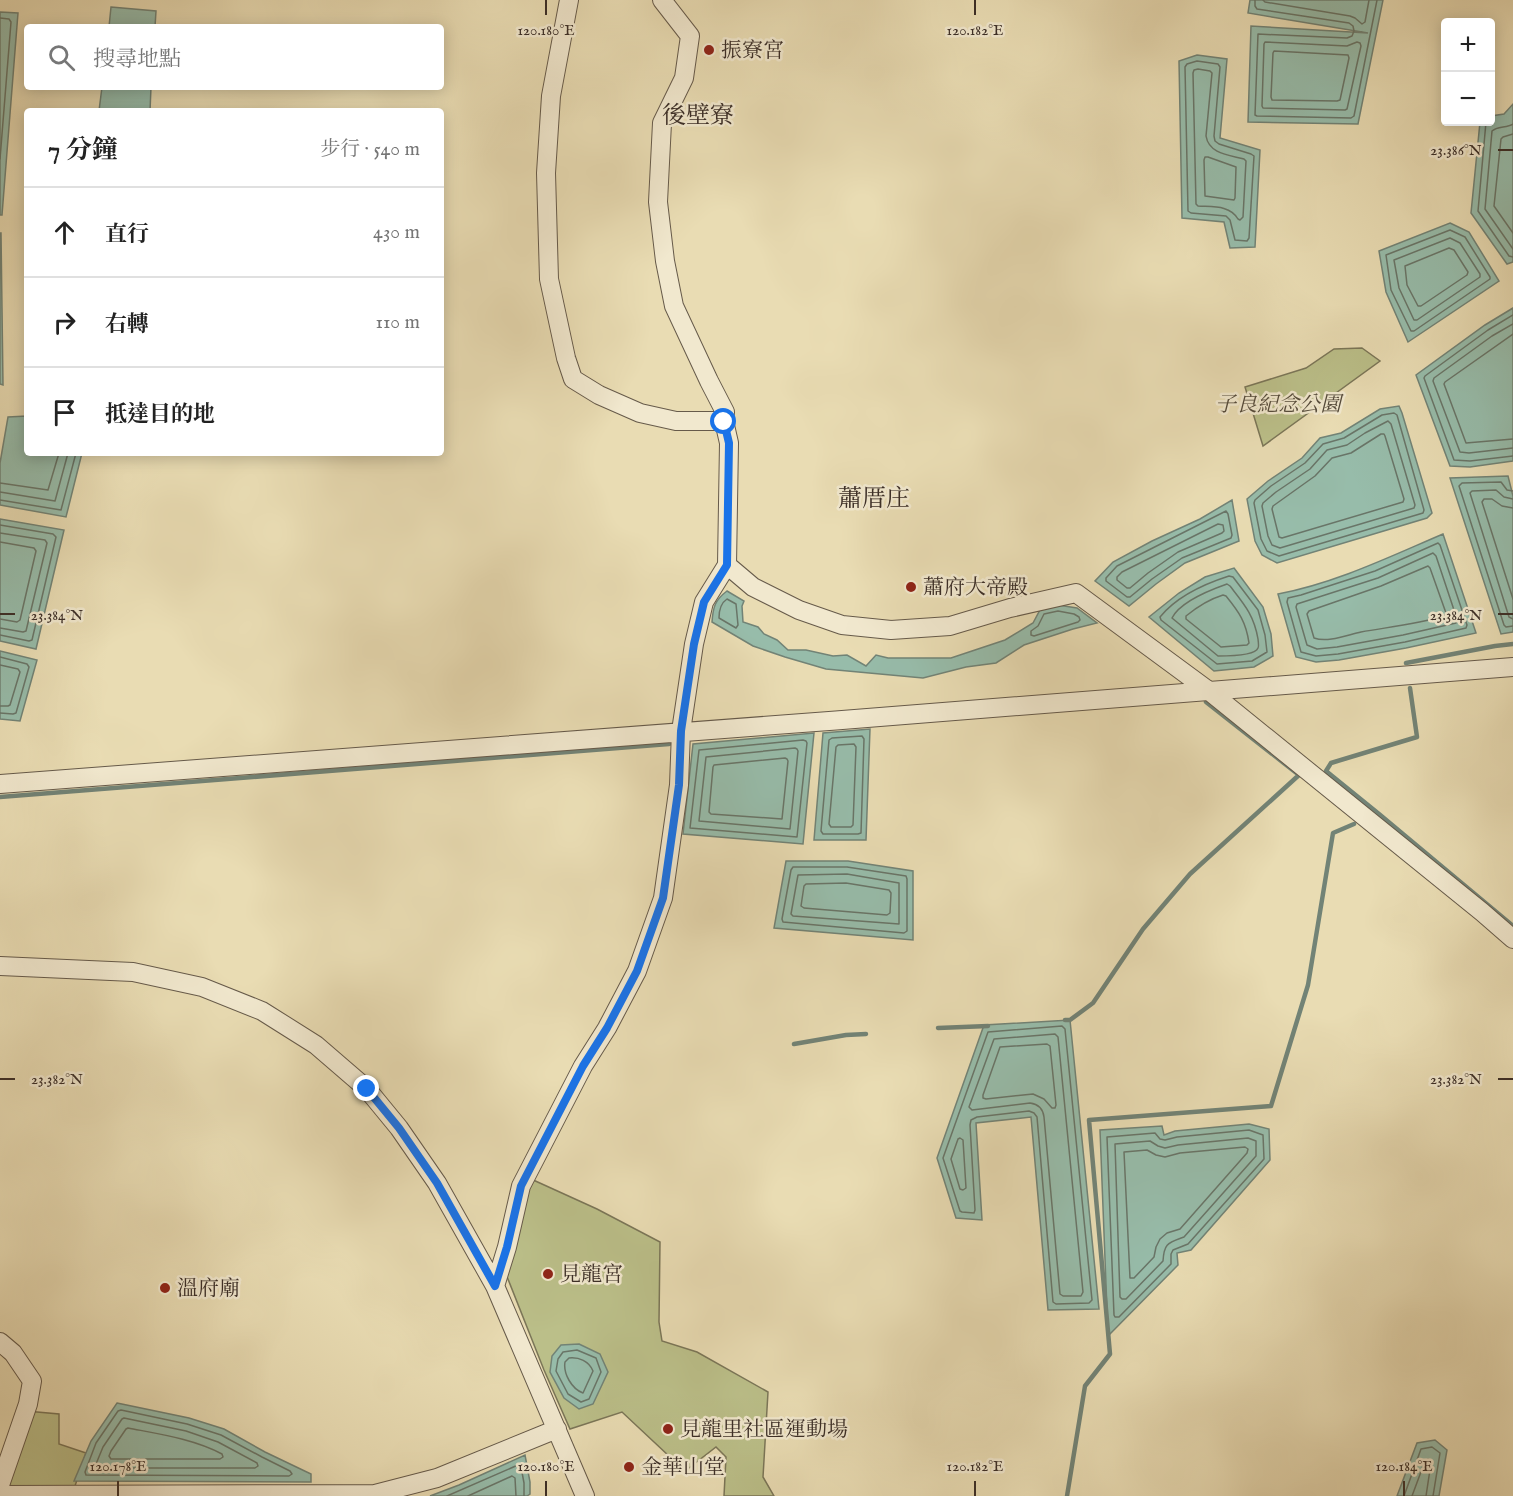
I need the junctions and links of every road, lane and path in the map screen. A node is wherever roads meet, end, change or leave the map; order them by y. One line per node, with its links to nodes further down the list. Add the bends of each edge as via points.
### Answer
1 (569, 0): 3 (street, via 551,96 546,172 549,279 573,379 639,413 675,421)
2 (662, 0): 3 (street, via 690,36 684,78 662,123 658,202 665,261 674,306 725,412)
3 (724, 422): 4 (street, via 729,443)
4 (727, 565): 6 (street, via 753,586 799,610 842,625 891,630 950,626 1076,593); 7 (street, via 704,602)
5 (1513, 667): 6 (street)
6 (1209, 691): 7 (street); 9 (street)
7 (681, 731): 8 (street); 11 (street, via 679,785 663,898 637,971 521,1186)
8 (0, 784)
9 (1513, 939)
10 (0, 966): 11 (street, via 133,972 202,987 262,1011 316,1045 367,1089 399,1128 437,1183)
11 (495, 1286): 13 (street)
12 (0, 1342): 14 (street, via 33,1381)
13 (557, 1429): 15 (street, via 437,1478 375,1494); 16 (street)
14 (0, 1485)
15 (0, 1495)
16 (585, 1496)

